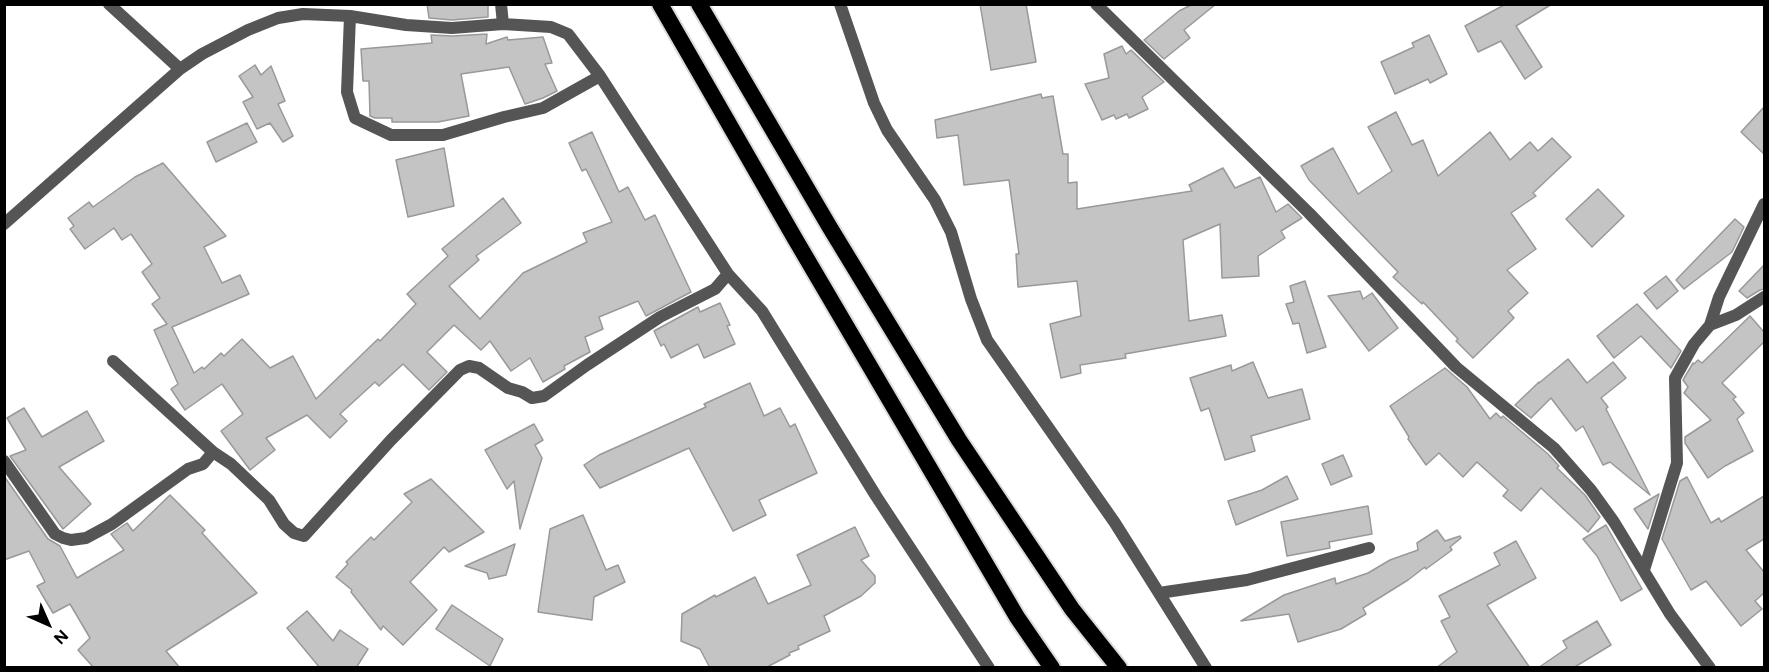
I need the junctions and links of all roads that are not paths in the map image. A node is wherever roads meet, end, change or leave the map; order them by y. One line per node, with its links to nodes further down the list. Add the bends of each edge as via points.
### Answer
1 (109, 4): 9 (street)
2 (501, 4): 8 (street)
3 (660, 4): 23 (highway, via 1011,607)
4 (699, 4): 24 (highway, via 959,440 1072,609)
5 (840, 4): 21 (street, via 874,104 951,232 987,340)
6 (1096, 4): 20 (street, via 1309,213 1456,367 1554,448 1591,490)
7 (350, 16): 8 (street, via 452,28); 9 (street, via 303,14 278,18 248,30); 10 (street, via 347,92 352,110 355,118 391,135 443,135 543,108)
8 (503, 24): 10 (street, via 551,27 568,34)
9 (180, 69): 12 (street)
10 (600, 76): 13 (street)
11 (1764, 204): 15 (street, via 1719,297)
12 (4, 224)
13 (728, 274): 17 (street, via 715,289 660,317 544,396 532,398 508,388 479,368 469,366 460,370 304,536 284,524 269,500); 22 (street, via 762,311 876,496)
14 (1764, 297): 15 (street, via 1736,315)
15 (1710, 325): 20 (street, via 1675,378 1677,463)
16 (113, 361): 17 (street)
17 (213, 452): 18 (street, via 203,464 188,469 112,524 86,538 71,540 55,534)
18 (4, 461)
19 (1369, 548): 21 (street, via 1247,580)
20 (1644, 570): 26 (street, via 1670,614)
21 (1159, 593): 25 (street)
22 (989, 668)
23 (1052, 668)
24 (1119, 668)
25 (1206, 668)
26 (1710, 668)

